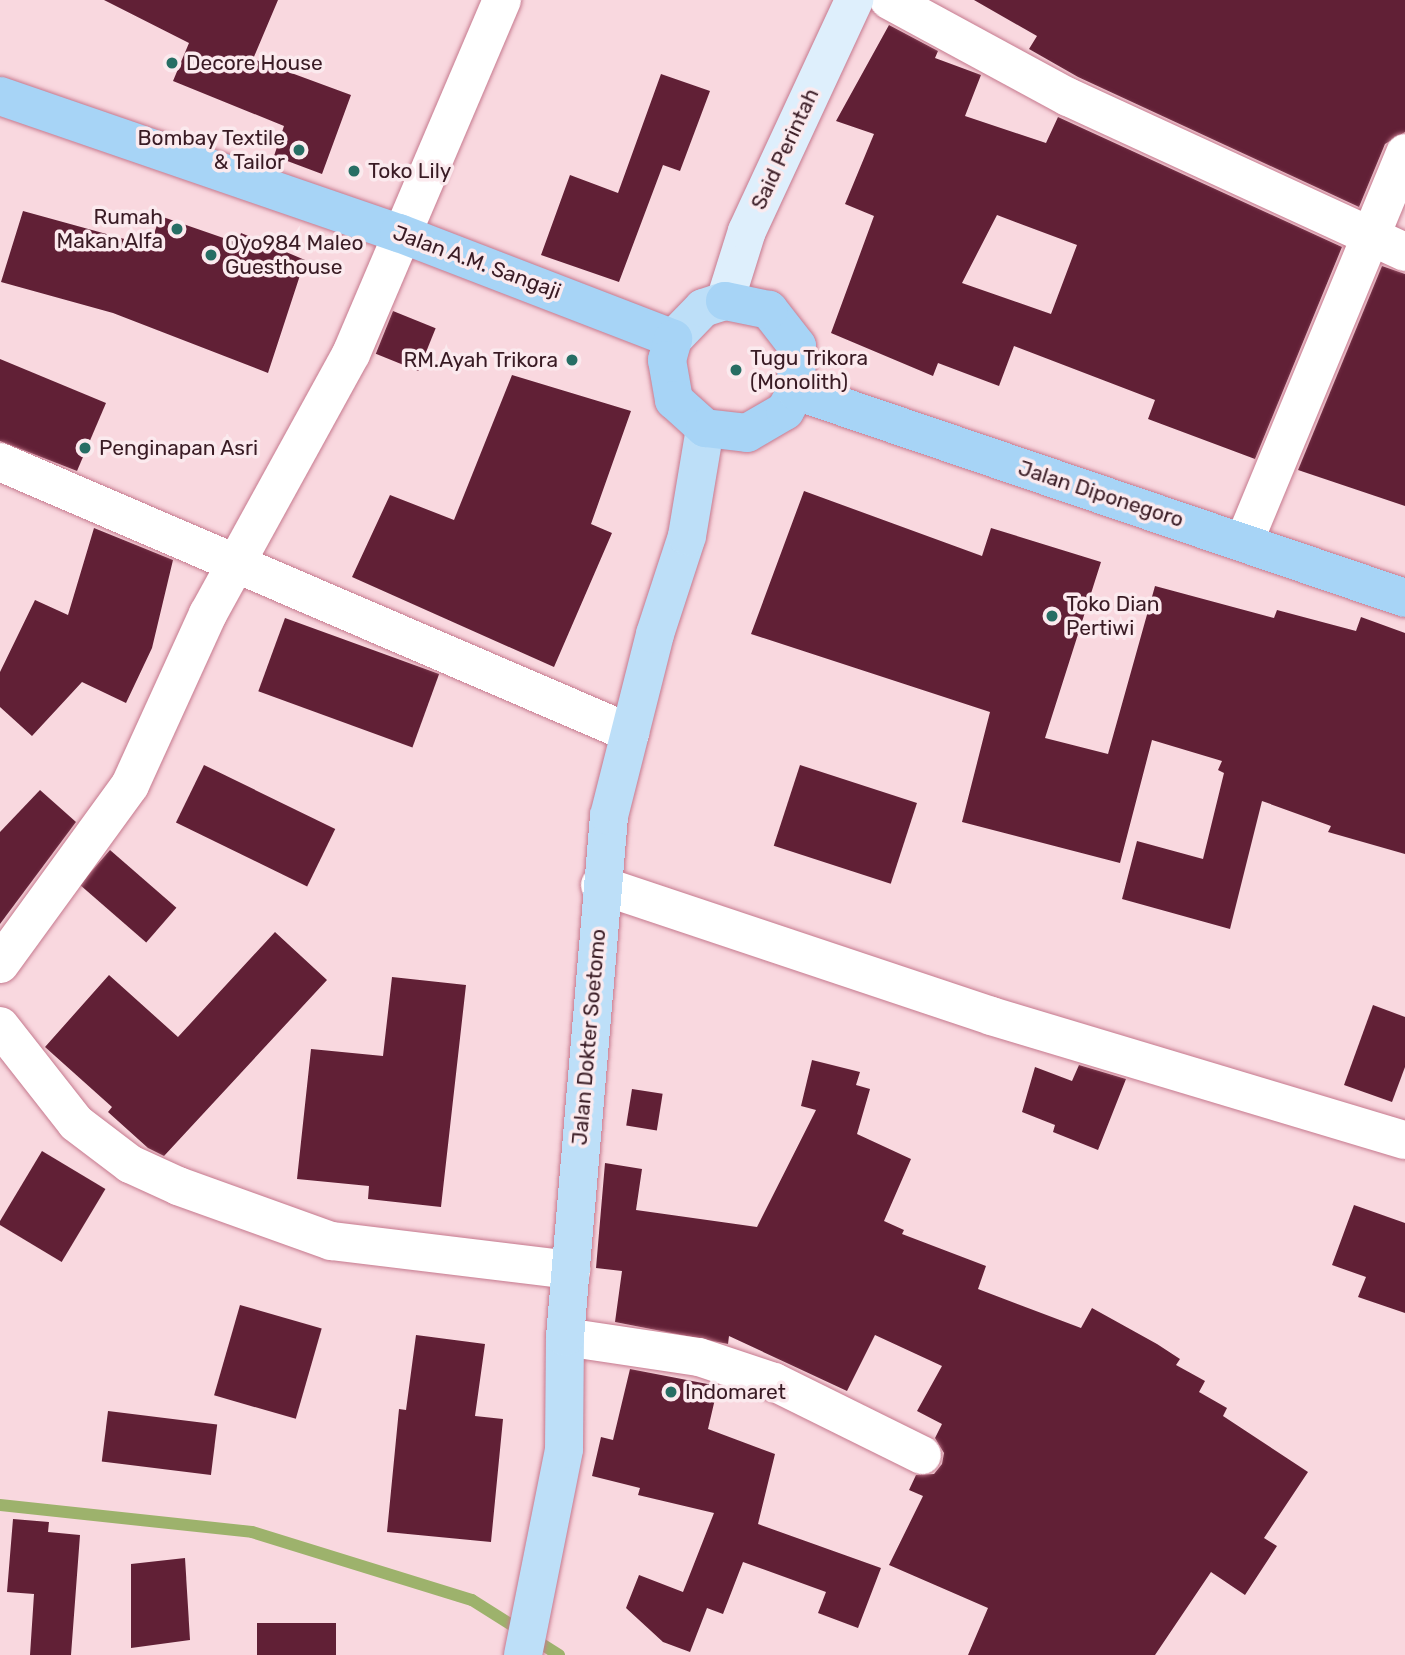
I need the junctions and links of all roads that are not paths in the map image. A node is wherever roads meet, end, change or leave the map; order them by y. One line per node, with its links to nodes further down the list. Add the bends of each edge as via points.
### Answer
1 (502, 0): 6 (street)
2 (854, 0): 9 (main road, Said Perintah, via 747,231)
3 (889, 0): 7 (street, via 1068,97)
4 (0, 96): 6 (highway, Jalan A.M. Sangaji)
5 (1405, 153): 7 (street)
6 (399, 233): 10 (highway, Jalan A.M. Sangaji); 15 (street, via 351,354)
7 (1370, 237): 8 (street); 14 (street)
8 (1405, 252)
9 (724, 301): 10 (main road, via 703,308); 11 (highway, via 748,302 786,326 797,346)
10 (673, 339): 12 (highway, via 667,359 674,400)
11 (796, 391): 12 (highway, via 767,425 726,434); 14 (highway, Jalan Diponegoro)
12 (705, 428): 17 (main road, Jalan Dokter Soetomo, via 687,536)
13 (0, 462): 15 (street)
14 (1244, 542): 16 (highway, Jalan Diponegoro)
15 (236, 566): 17 (street); 19 (street, via 130,785)
16 (1405, 598)
17 (630, 733): 18 (main road, Jalan Dokter Soetomo, via 609,816)
18 (600, 885): 21 (street, via 990,1016); 22 (main road, Jalan Dokter Soetomo)
19 (0, 964)
20 (0, 1026): 22 (street, via 76,1123 130,1164 178,1186 331,1241)
21 (1405, 1140)
22 (571, 1270): 23 (main road, Jalan Dokter Soetomo)
23 (565, 1337): 24 (street, via 698,1357 774,1381); 25 (main road, Jalan Dokter Soetomo, via 564,1450)
24 (922, 1455)
25 (523, 1655)

